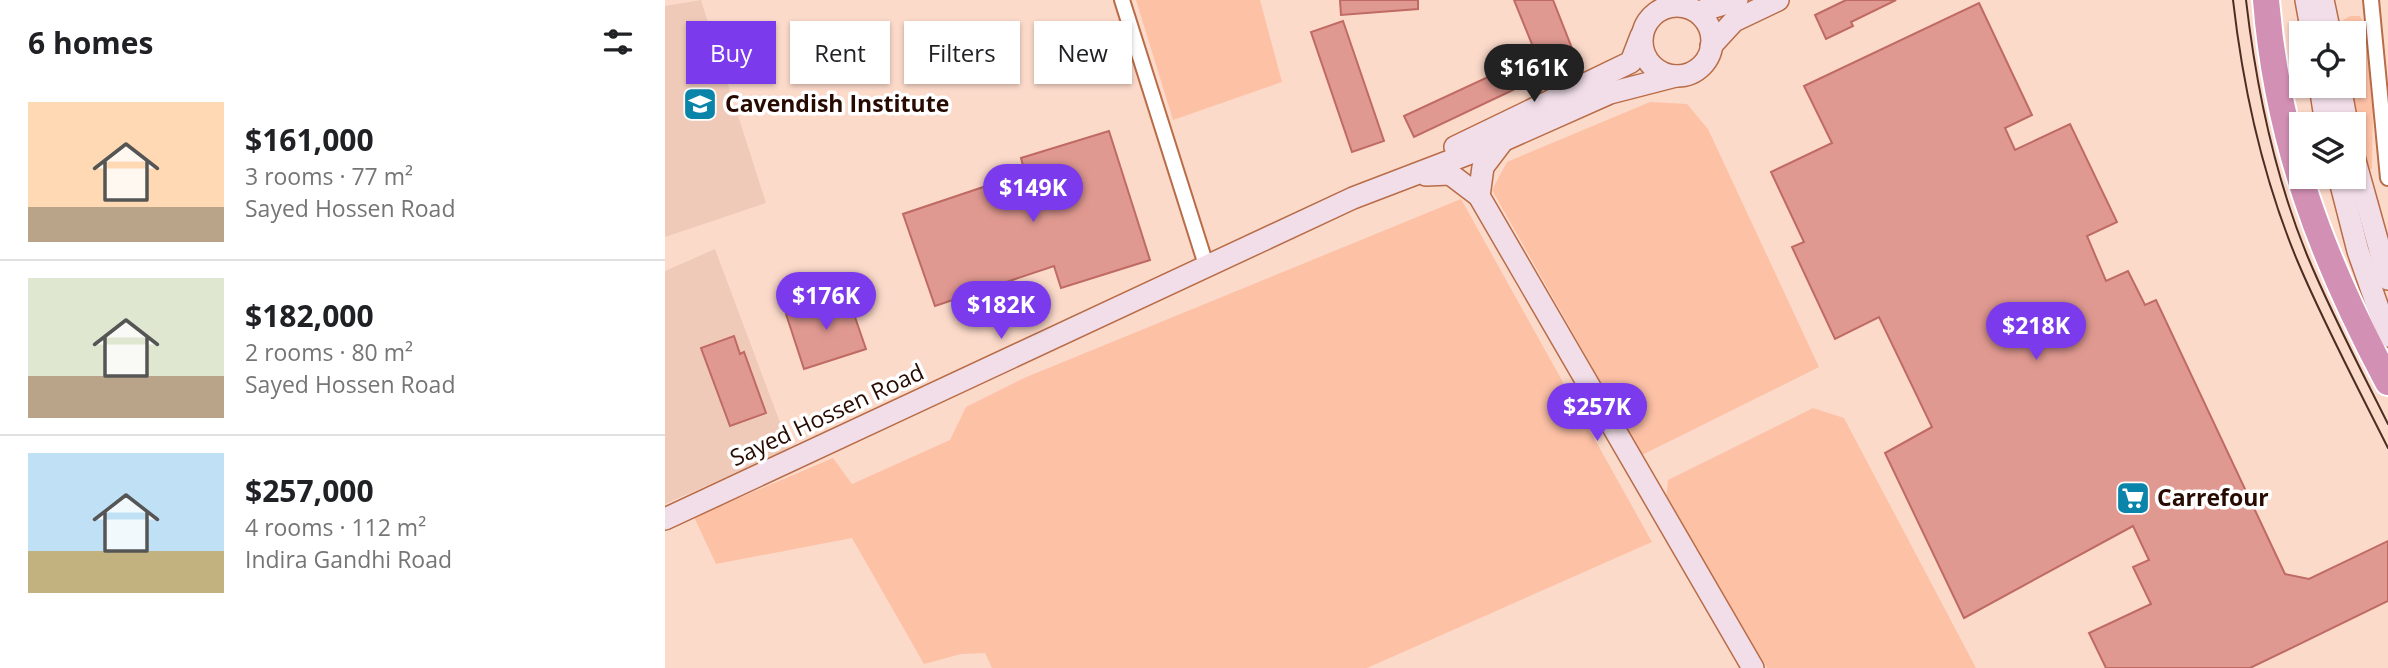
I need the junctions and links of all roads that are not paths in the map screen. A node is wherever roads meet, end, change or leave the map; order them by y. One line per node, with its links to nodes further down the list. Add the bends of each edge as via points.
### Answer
1 (1122, 0): 22 (street)
2 (1737, 0): 8 (main road)
3 (1777, 0): 12 (main road, via 1734,21)
4 (2266, 0): 24 (highway, via 2278,95 2300,182 2325,254)
5 (2371, 0): 13 (street)
6 (2319, 1): 9 (main road); 10 (main road)
7 (1655, 7): 8 (main road); 11 (main road)
8 (1693, 7): 12 (main road, via 1709,27)
9 (2315, 21)
10 (2326, 21)
11 (1641, 36): 14 (main road, via 1642,48 1654,68); 20 (main road, via 1631,62 1616,71 1496,125)
12 (1711, 46): 14 (main road, via 1701,65)
13 (2382, 54): 17 (street)
14 (1676, 76): 15 (main road, via 1610,93)
15 (1503, 141): 16 (main road); 21 (main road, via 1483,167)
16 (1406, 178): 20 (main road); 21 (main road, via 1450,174)
17 (2388, 178)
18 (2342, 189): 24 (main road)
19 (2363, 189): 23 (main road)
20 (1373, 190): 22 (main road, Sayed Hossen Road)
21 (1479, 196): 27 (main road)
22 (1207, 268): 26 (main road, Sayed Hossen Road)
23 (2388, 279)
24 (2380, 344): 25 (highway)
25 (2388, 382)
26 (665, 519)
27 (1753, 668)

